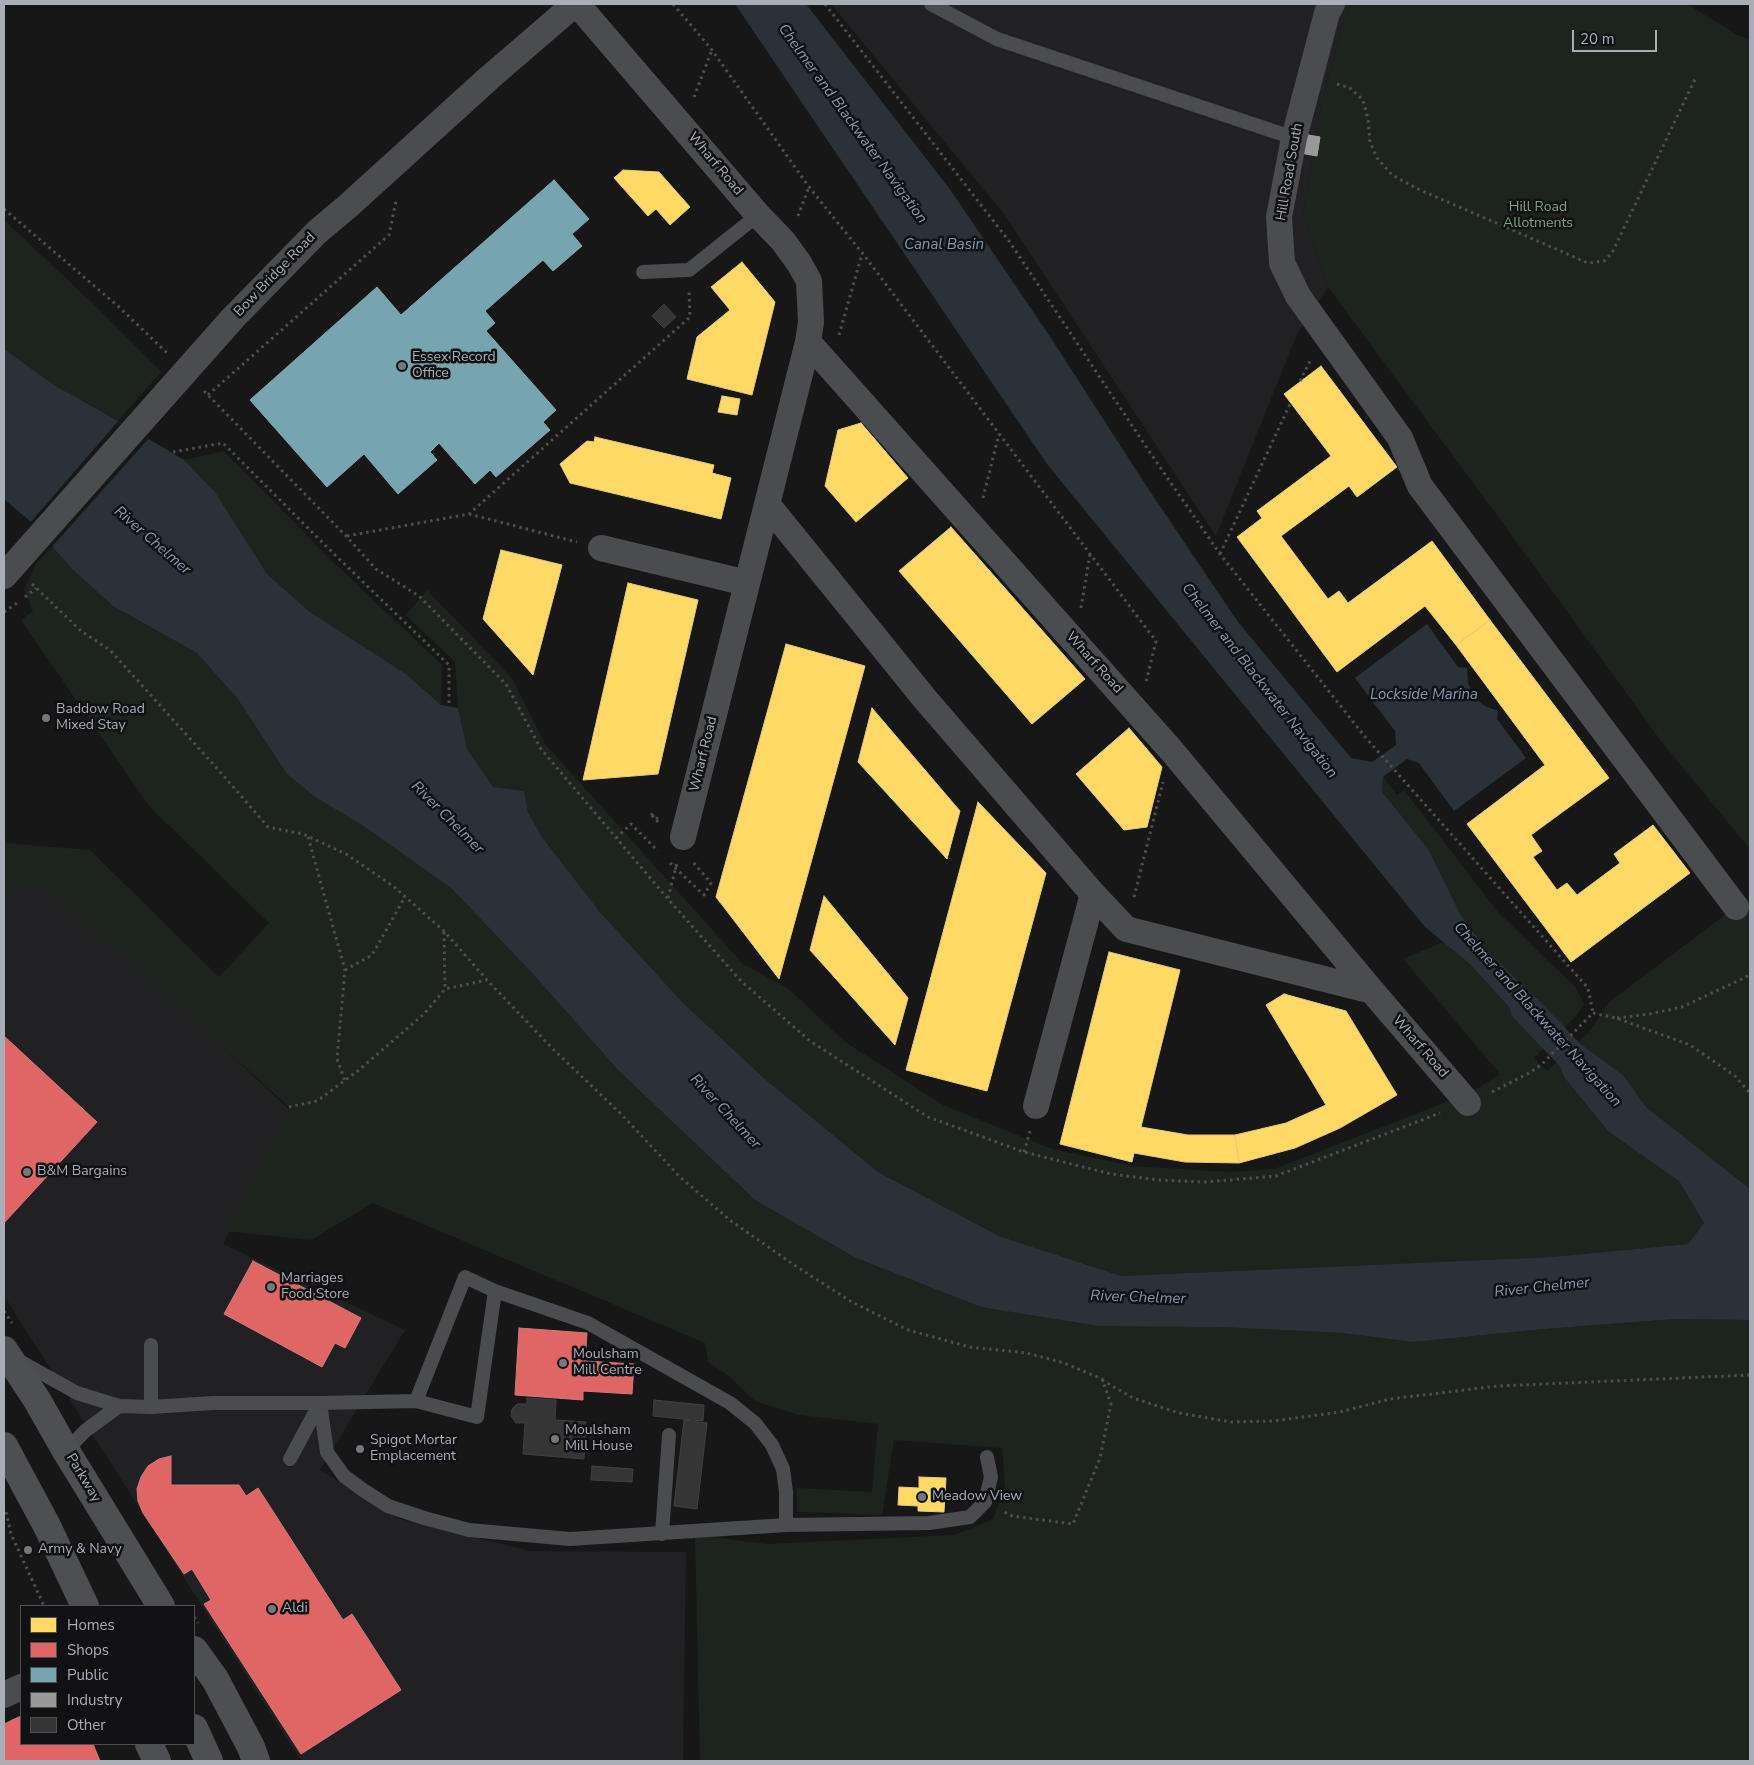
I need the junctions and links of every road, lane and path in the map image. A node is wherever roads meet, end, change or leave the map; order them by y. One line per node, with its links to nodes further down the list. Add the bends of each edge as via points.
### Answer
1 (576, 4): 9 (street, Wharf Road); 11 (street, Bow Bridge Road)
2 (673, 4): 6 (path)
3 (826, 4): 31 (path, via 1009,241)
4 (931, 4): 10 (lane, via 997,39)
5 (1332, 4): 8 (street, Hill Road South)
6 (712, 50): 9 (path); 14 (path, via 809,187)
7 (1696, 77): 8 (path, via 1612,253 1604,262 1588,263 1392,175 1377,158 1370,142 1363,100 1350,88)
8 (1310, 78): 10 (street, Hill Road South)
9 (683, 126): 13 (street, Wharf Road)
10 (1294, 138): 44 (street, Hill Road South, via 1279,217 1282,263 1298,296 1400,438 1420,486)
11 (384, 174): 21 (path, via 395,184 396,205 389,234); 32 (street, Bow Bridge Road, bridge, via 317,232 233,318)
12 (4, 209): 18 (path, via 119,307)
13 (758, 215): 15 (lane); 17 (street, Wharf Road, via 783,241 809,281 811,322)
14 (862, 254): 19 (path); 23 (path)
15 (689, 270): 16 (lane); 26 (path, via 690,317)
16 (643, 272)
17 (808, 342): 19 (street, Wharf Road); 25 (street, Wharf Road)
18 (167, 354)
19 (830, 367): 27 (street, Wharf Road)
20 (201, 388): 21 (path)
21 (208, 395): 28 (path)
22 (1291, 402): 31 (path)
23 (999, 434): 27 (path); 30 (path)
24 (173, 452): 36 (path, via 223,443 449,665)
25 (767, 504): 33 (street, Wharf Road); 41 (street, via 925,699)
26 (469, 514): 28 (path); 29 (path)
27 (976, 530): 35 (street, Wharf Road)
28 (346, 536): 43 (path, via 376,570 419,596 506,684 541,749)
29 (601, 548): 33 (street)
30 (1090, 554): 35 (path); 37 (path, via 1156,641)
31 (1220, 554): 52 (path, via 1405,784 1588,988)
32 (4, 576)
33 (747, 583): 40 (street, Wharf Road)
34 (36, 588): 39 (path, via 81,631 110,650 268,828)
35 (1076, 644): 37 (street, Wharf Road)
36 (449, 707)
37 (1138, 713): 38 (street, Wharf Road)
38 (1171, 750): 45 (path); 51 (street, Wharf Road)
39 (308, 837): 42 (path, via 346,854); 47 (path)
40 (683, 837): 43 (path)
41 (1093, 894): 45 (street); 57 (street)
42 (405, 897): 46 (path); 47 (path, via 372,955)
43 (668, 899): 56 (path, via 741,981 810,1041 928,1117 1024,1152 1111,1174 1159,1180 1205,1182 1276,1176)
44 (1736, 907)
45 (1126, 929): 51 (street)
46 (444, 931): 49 (path); 50 (path)
47 (345, 970): 54 (path, via 337,1060)
48 (1750, 973): 53 (path, via 1682,1006)
49 (487, 980): 50 (path); 63 (path, via 680,1177 731,1221 797,1267 852,1302 908,1330 970,1347 1064,1363)
50 (445, 989): 54 (path, via 424,1014)
51 (1372, 991): 56 (street, Wharf Road)
52 (1593, 1013): 53 (path); 56 (path, via 1541,1065)
53 (1616, 1018): 55 (path, via 1690,1046 1735,1076)
54 (345, 1080): 58 (path, via 317,1101)
55 (1750, 1093)
56 (1468, 1103)
57 (1036, 1106)
58 (289, 1107)
59 (495, 1291): 64 (lane, via 466,1277); 64 (lane, via 477,1417); 75 (lane, via 588,1324 730,1403 755,1423 772,1445 783,1469)
60 (151, 1345): 67 (lane)
61 (5, 1352): 66 (lane, via 77,1393); 70 (main road, Parkway)
62 (1750, 1375): 63 (path, via 1498,1386 1390,1399 1340,1412 1273,1421 1231,1422 1179,1413 1132,1398)
63 (1102, 1379): 73 (path, via 1111,1404 1100,1458 1073,1524 1012,1516)
64 (416, 1400): 65 (lane)
65 (320, 1403): 67 (lane, via 214,1403); 72 (lane); 76 (lane, via 326,1452 344,1476 388,1506 469,1530 570,1539)
66 (119, 1406): 67 (lane); 70 (lane, via 85,1431)
67 (151, 1407)
68 (669, 1436): 76 (lane)
69 (4, 1446): 78 (main road)
70 (66, 1451): 79 (main road, Parkway)
71 (987, 1457): 73 (lane, via 991,1477)
72 (290, 1458)
73 (985, 1502): 75 (lane, via 970,1517 929,1522)
74 (6, 1510): 77 (path, via 11,1534)
75 (786, 1525): 76 (lane)
76 (662, 1534)
77 (44, 1605)
78 (85, 1605)
79 (160, 1605)
80 (195, 1651): 87 (main road, via 215,1679)
81 (20, 1687): 82 (street)
82 (4, 1695)
83 (195, 1730): 86 (main road)
84 (149, 1745): 85 (main road)
85 (157, 1761)
86 (209, 1761)
87 (256, 1761)

